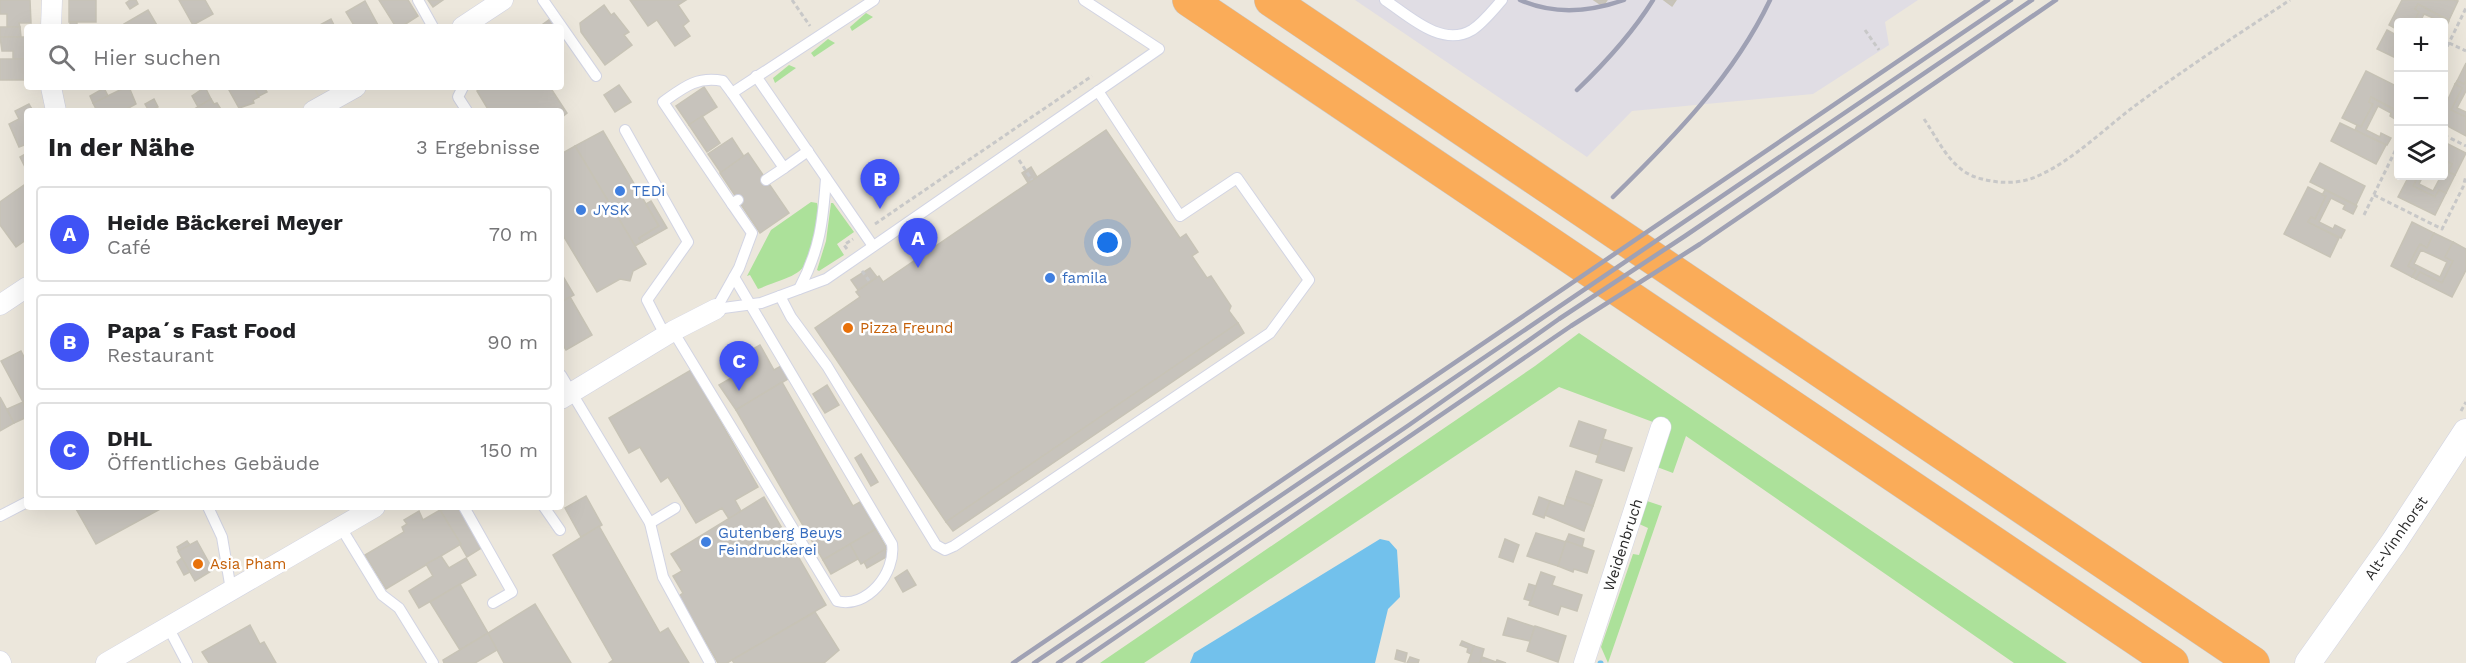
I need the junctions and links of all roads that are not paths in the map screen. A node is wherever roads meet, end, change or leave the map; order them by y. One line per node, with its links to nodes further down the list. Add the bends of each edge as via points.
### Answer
1 (52, 0): 11 (street)
2 (418, 0): 12 (lane)
3 (503, 0): 13 (street)
4 (543, 0): 14 (lane)
5 (874, 0): 17 (lane)
6 (1084, 0): 21 (lane, via 1160,49)
7 (1189, 0): 61 (highway)
8 (1270, 0): 62 (highway)
9 (1385, 0): 10 (lane, via 1428,28 1443,35 1459,36 1473,29)
10 (1502, 0)
11 (51, 24)
12 (431, 24)
13 (467, 24)
14 (560, 24)
15 (564, 30): 16 (lane)
16 (596, 76)
17 (756, 76): 22 (lane); 27 (lane)
18 (52, 90): 23 (street)
19 (351, 90): 24 (street)
20 (462, 90): 25 (lane, via 458,98)
21 (1098, 91): 31 (lane); 35 (lane, via 1180,216 1237,178 1309,280 1270,333 954,546 945,550 936,545)
22 (732, 93): 28 (lane); 32 (lane, via 723,81 708,78 683,87 663,102 735,202 752,233)
23 (55, 108)
24 (318, 108)
25 (465, 108)
26 (625, 130): 39 (lane, via 688,242 647,300)
27 (808, 151): 28 (lane); 29 (lane)
28 (784, 168): 30 (lane)
29 (826, 178): 31 (lane); 34 (lane, via 818,245)
30 (766, 180)
31 (873, 246): 34 (lane, via 826,279)
32 (734, 277): 36 (lane); 38 (lane)
33 (24, 289): 37 (street)
34 (799, 289): 35 (lane)
35 (780, 296): 36 (lane)
36 (749, 304): 38 (lane); 39 (lane, via 892,544 892,566 871,592 856,601 837,601)
37 (0, 305)
38 (716, 309): 39 (street)
39 (670, 334): 40 (street)
40 (567, 396): 50 (lane)
41 (1662, 427): 60 (street, Weidenbruch)
42 (2466, 432): 63 (street, Alt-Vinnhorst)
43 (24, 504): 49 (lane)
44 (675, 508): 50 (lane)
45 (209, 510): 53 (lane, via 222,537)
46 (369, 510): 51 (street)
47 (466, 510): 54 (lane, via 512,592)
48 (546, 510): 52 (lane)
49 (0, 516)
50 (650, 523): 59 (lane, via 663,577)
51 (340, 526): 53 (street); 58 (lane, via 382,595 399,608)
52 (560, 530)
53 (231, 590): 55 (street)
54 (493, 603)
55 (168, 627): 56 (street); 57 (lane)
56 (106, 663)
57 (187, 663)
58 (432, 663)
59 (710, 663)
60 (1584, 663)
61 (2172, 663)
62 (2253, 663)
63 (2308, 663)

